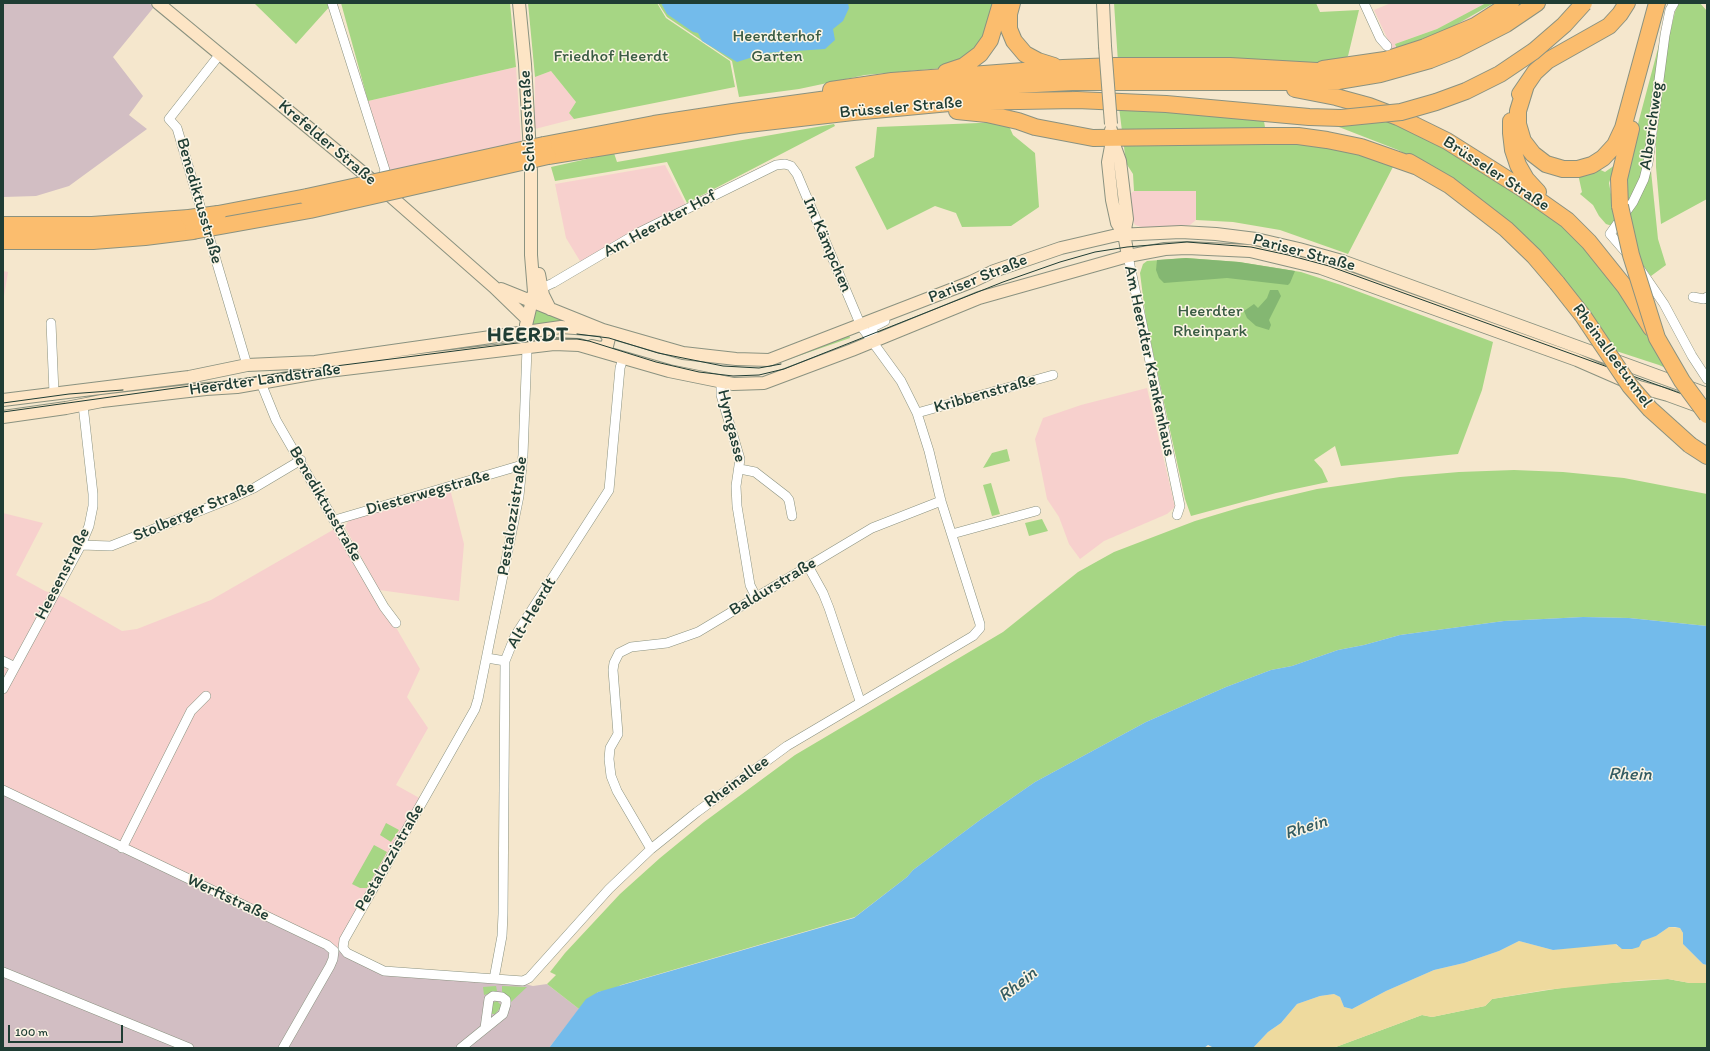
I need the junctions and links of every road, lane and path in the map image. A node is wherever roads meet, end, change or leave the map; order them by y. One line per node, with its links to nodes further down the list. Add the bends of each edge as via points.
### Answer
1 (158, 3): 16 (main road, Krefelder Straße)
2 (332, 3): 30 (street, via 385,170)
3 (519, 3): 41 (main road, Schiessstraße, via 530,146 531,255)
4 (1001, 3): 20 (highway, via 990,40 980,54 964,66)
5 (1012, 3): 17 (highway, via 1009,29 1014,41 1025,54 1038,61)
6 (1103, 3): 26 (main road, bridge)
7 (1364, 3): 15 (street, via 1380,38)
8 (1511, 3): 18 (highway, via 1475,26 1425,47 1385,60)
9 (1537, 3): 19 (highway, Brüsseler Straße, via 1506,24 1455,50)
10 (1584, 3): 25 (highway, Brüsseler Straße, bridge, via 1564,25 1534,51 1500,74 1436,102 1401,112 1341,118)
11 (1627, 3): 22 (highway, via 1609,26 1547,61)
12 (1657, 3): 22 (highway, via 1623,128 1615,145 1592,165 1578,169 1563,169 1546,164 1533,154 1523,140 1518,124 1518,111)
13 (1665, 3): 48 (highway, bridge, via 1622,163 1619,184 1620,206 1631,255)
14 (1674, 3): 59 (street, Alberichweg, via 1665,35 1646,168 1632,202 1610,234 1654,289)
15 (1387, 46)
16 (220, 54): 30 (main road, Krefelder Straße); 55 (street, Benediktusstraße, via 169,120 178,128)
17 (1063, 68): 18 (highway, via 1181,65); 20 (highway)
18 (1310, 70): 19 (highway)
19 (1380, 74): 21 (highway, Brüsseler Straße, via 1338,81)
20 (920, 79): 24 (highway, via 846,86)
21 (1234, 82): 24 (highway, Brüsseler Straße, via 1149,81 1014,85 835,98); 31 (highway, Brüsseler Straße, via 1336,97 1398,117 1447,141)
22 (1526, 85): 31 (highway, via 1518,97 1512,115 1513,150 1526,178)
23 (896, 108): 25 (highway, Brüsseler Straße, via 960,102 1077,100); 26 (highway, via 987,114 1035,127 1093,138); 27 (highway, Brüsseler Straße)
24 (733, 112): 27 (highway, Brüsseler Straße, via 654,124)
25 (1258, 112): 29 (highway, Brüsseler Straße, via 1328,129 1395,154)
26 (1112, 131): 29 (highway, via 1298,136 1361,147); 34 (main road, via 1108,162 1112,200 1117,223)
27 (546, 150): 33 (highway, bridge, via 300,199)
28 (791, 166): 41 (street, Am Heerdter Hof, via 776,165 638,233 582,267); 45 (street, Im Kämpchen, via 797,174)
29 (1418, 167): 37 (highway, Brüsseler Straße, via 1449,185 1506,229)
30 (379, 186): 38 (main road, Krefelder Straße)
31 (1566, 220): 48 (highway, Brüsseler Straße, bridge, via 1594,247 1625,286)
32 (3, 225): 33 (highway)
33 (191, 225): 35 (highway, via 145,237 93,241)
34 (1124, 234): 36 (main road); 43 (main road, Pariser Straße, via 1035,256); 58 (main road, Pariser Straße, via 1216,234 1299,248 1342,261)
35 (3, 241)
36 (1128, 256): 49 (main road, Pariser Straße, via 979,298); 56 (main road, Pariser Straße, via 1164,249 1187,248 1226,249 1273,255 1343,275); 79 (street, Am Heerdter Krankenhaus, via 1180,506)
37 (1558, 282): 73 (highway, Rheinalleetunnel, bridge, via 1630,386 1650,409)
38 (494, 287): 41 (main road, Krefelder Straße); 41 (main road, Krefelder Straße, via 520,308)
39 (1693, 297): 40 (street)
40 (1707, 297)
41 (535, 300): 42 (main road); 42 (main road, via 534,309); 47 (main road, Schiessstraße)
42 (550, 309): 46 (main road)
43 (893, 313): 45 (main road, Pariser Straße); 49 (street, Pariser Straße, via 887,320 873,327)
44 (51, 323): 65 (street)
45 (861, 326): 46 (main road, Pariser Straße, via 776,358 761,361 683,353); 49 (street)
46 (603, 330): 47 (main road, Heerdter Landstraße, via 573,327); 50 (main road, via 609,338 607,346 601,348)
47 (526, 331): 51 (main road); 52 (main road, Schiessstraße); 54 (main road, Heerdter Landstraße, via 316,362)
48 (1657, 338): 71 (highway, bridge, via 1682,381)
49 (873, 341): 60 (main road, via 768,382 748,384); 70 (street, Kribbenstraße, via 901,381)
50 (579, 344): 51 (main road, Heerdter Landstraße); 53 (main road)
51 (543, 345): 52 (main road, Heerdter Landstraße)
52 (527, 348): 61 (main road, Heerdter Landstraße, via 414,360); 75 (street, Pestalozzistraße)
53 (623, 358): 60 (main road, via 669,371); 90 (street, Alt-Heerdt, via 609,490 516,636)
54 (270, 364): 55 (main road, Heerdter Landstraße); 61 (main road, via 259,370)
55 (247, 365): 63 (main road, via 249,378); 64 (main road, Heerdter Landstraße, via 189,377)
56 (1610, 374): 62 (main road, Pariser Straße); 69 (main road, Pariser Straße, via 1639,387)
57 (1053, 375): 70 (street, Kribbenstraße)
58 (1654, 375): 62 (main road, via 1656,383); 66 (main road, Pariser Straße)
59 (1707, 379)
60 (721, 381): 76 (street, Hymgasse, via 721,395 738,447)
61 (260, 383): 63 (main road, Heerdter Landstraße); 74 (street, Benediktusstraße, via 276,420)
62 (1647, 386): 66 (main road, Pariser Straße, via 1674,391 1696,399)
63 (240, 387): 68 (main road, Heerdter Landstraße)
64 (82, 390): 65 (main road, Heerdter Landstraße); 68 (main road)
65 (54, 393): 67 (main road, Heerdter Landstraße)
66 (1707, 395)
67 (3, 400)
68 (83, 405): 72 (main road, Heerdter Landstraße); 83 (street, Heesenstraße, via 93,506 89,526)
69 (1707, 409)
70 (918, 413): 77 (street, Kribbenstraße)
71 (1707, 415)
72 (3, 417)
73 (1701, 453)
74 (301, 460): 81 (street, Benediktusstraße); 83 (street, Stolberger Straße, via 232,498 111,546)
75 (522, 465): 81 (street, Diesterwegstraße); 88 (street, Pestalozzistraße, via 516,512)
76 (740, 469): 80 (street, Hymgasse, via 755,472 786,496); 85 (street, via 736,486 737,506 750,585)
77 (942, 501): 82 (street, Kribbenstraße); 84 (street, Baldurstraße, via 872,528)
78 (1036, 511): 82 (street)
79 (1177, 515)
80 (792, 516)
81 (335, 520): 86 (street, Benediktusstraße, via 384,607)
82 (952, 534): 87 (street, Kribbenstraße)
83 (81, 545): 91 (street, Heesenstraße)
84 (808, 566): 85 (street, Baldurstraße); 94 (street, via 829,608)
85 (756, 597): 97 (street, Baldurstraße, via 682,639 624,649 616,658 613,670 618,734 610,748 612,776 617,792)
86 (396, 622)
87 (980, 624): 94 (street, Rheinallee, via 980,628 973,636)
88 (487, 658): 90 (street); 98 (street, Pestalozzistraße, via 475,709 344,940)
89 (3, 661): 91 (street)
90 (505, 661): 101 (street, Alt-Heerdt, via 503,914 502,936)
91 (15, 667): 92 (street, Heesenstraße)
92 (3, 689)
93 (206, 696): 96 (street, via 191,711)
94 (860, 701): 97 (street, Rheinallee, via 787,746)
95 (3, 790): 96 (street, Werftstraße)
96 (122, 848): 99 (street, Werftstraße, via 327,945)
97 (651, 849): 101 (street, Rheinallee, via 609,889 529,978 523,981)
98 (343, 948): 99 (street); 101 (street, via 347,953 384,971)
99 (334, 951): 104 (street, via 330,966)
100 (3, 972): 103 (street)
101 (494, 979)
102 (485, 1028): 105 (street)
103 (188, 1048)
104 (283, 1048)
105 (461, 1048)

